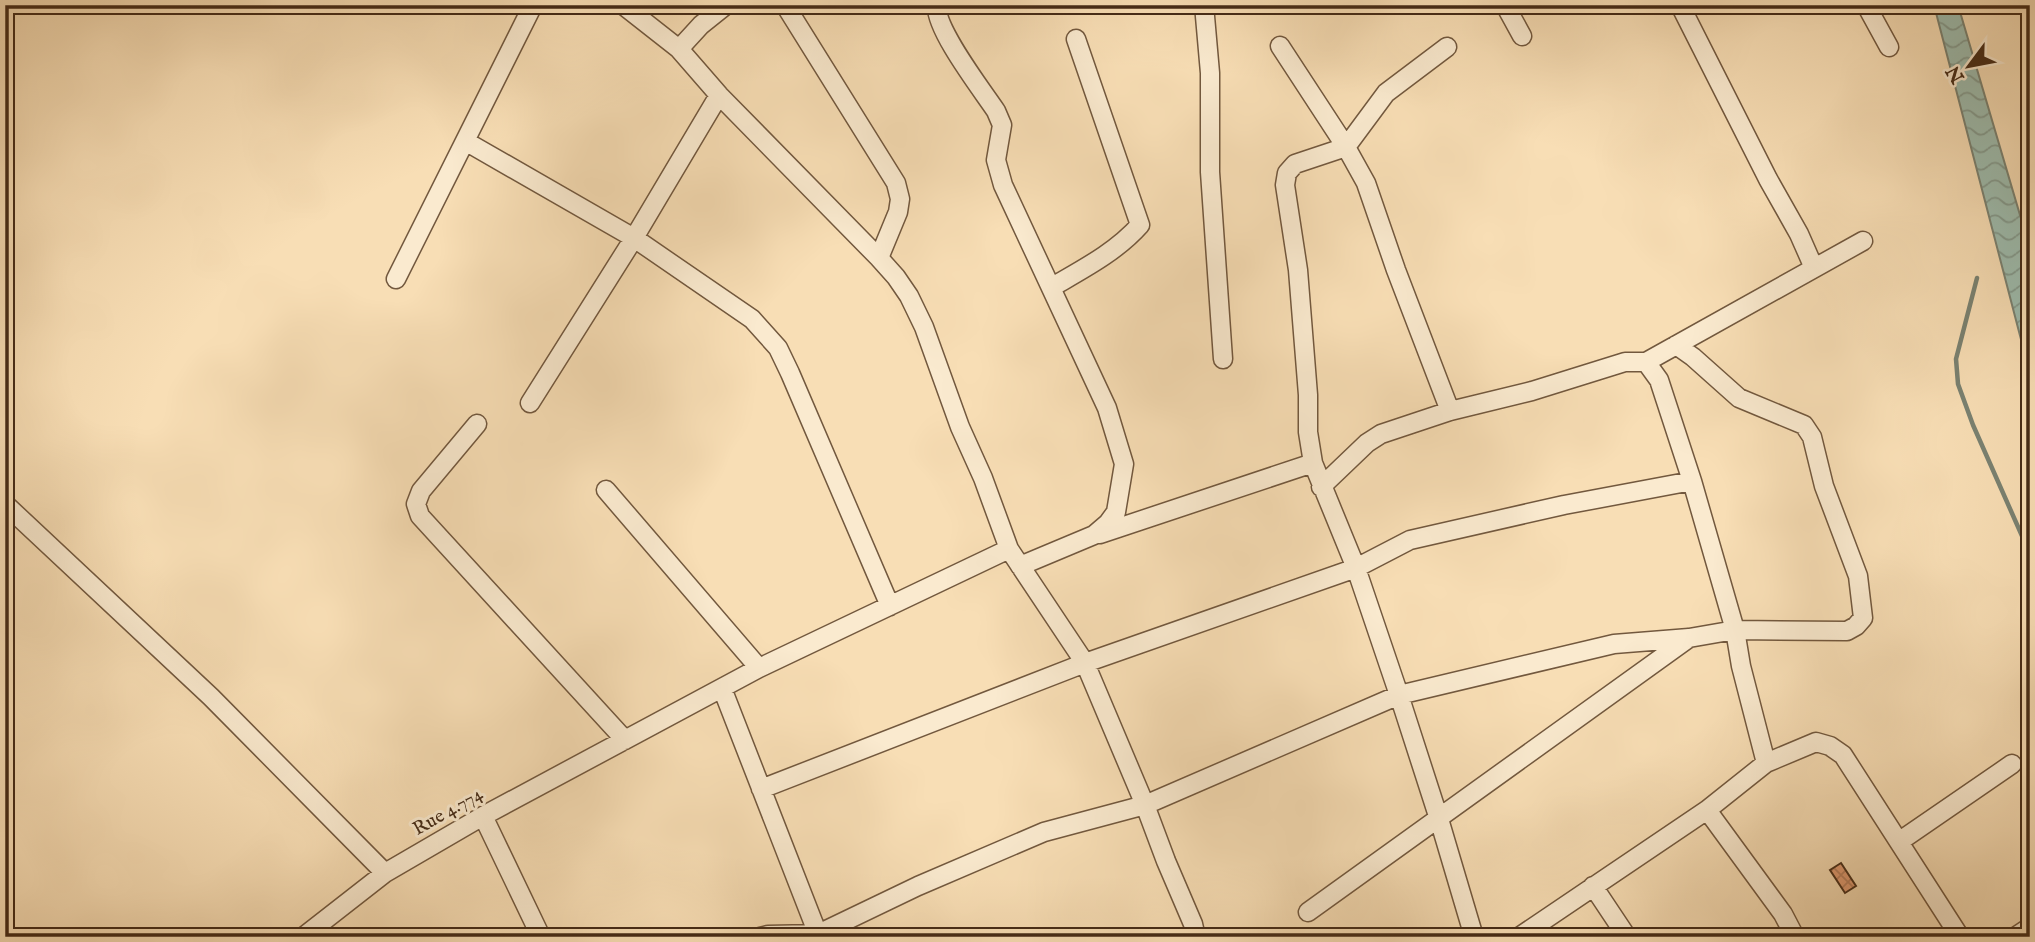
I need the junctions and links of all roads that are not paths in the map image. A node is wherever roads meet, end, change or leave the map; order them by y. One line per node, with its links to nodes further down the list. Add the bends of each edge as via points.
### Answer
1 (533, 5): 17 (street)
2 (623, 5): 15 (street)
3 (726, 5): 15 (street)
4 (785, 5): 21 (street, via 896,183 898,212)
5 (937, 5): 24 (street, via 944,33 1002,125 996,160 1003,185)
6 (1204, 5): 26 (street)
7 (1505, 5): 10 (street)
8 (1680, 5): 22 (street)
9 (1867, 5): 14 (street)
10 (1522, 36)
11 (1076, 38): 24 (street, via 1140,225 1108,254)
12 (1280, 46): 18 (street)
13 (1447, 47): 18 (street, via 1386,93)
14 (1889, 47)
15 (679, 49): 16 (street)
16 (719, 95): 19 (street); 21 (street)
17 (465, 141): 19 (street); 23 (street)
18 (1346, 147): 29 (street, via 1366,183); 31 (street, via 1295,164 1285,185 1298,270)
19 (634, 238): 28 (street); 40 (street, via 752,319 778,348)
20 (1863, 241): 22 (street)
21 (879, 258): 37 (street, via 909,296 924,327)
22 (1814, 268): 25 (street)
23 (396, 279)
24 (1052, 287): 36 (street, via 1107,408 1124,464 1116,512)
25 (1676, 345): 27 (street); 41 (street, via 1739,398 1804,425 1858,576 1863,618 1847,631)
26 (1223, 359)
27 (1646, 362): 29 (street, via 1625,362); 32 (street, via 1659,380)
28 (530, 403)
29 (1450, 411): 33 (street, via 1381,434)
30 (477, 424): 47 (street, via 421,491 416,504 420,516)
31 (1313, 463): 33 (street); 36 (street)
32 (1692, 481): 39 (street, via 1410,540); 41 (street)
33 (1321, 487): 39 (street)
34 (606, 491): 44 (street)
35 (5, 504): 56 (street, via 211,697)
36 (1094, 536): 38 (street)
37 (1009, 549): 38 (street); 40 (street, Rue 4.774)
38 (1020, 566): 43 (street)
39 (1356, 568): 43 (street); 46 (street)
40 (890, 606): 44 (street, Rue 4.774)
41 (1735, 630): 42 (street); 48 (street)
42 (1689, 638): 46 (street, via 1614,644); 54 (street)
43 (1085, 663): 50 (street); 51 (street)
44 (759, 668): 45 (street, Rue 4.774)
45 (722, 688): 47 (street, Rue 4.774); 50 (street)
46 (1399, 695): 51 (street); 54 (street)
47 (625, 740): 53 (street, Rue 4.774)
48 (1766, 763): 52 (street); 55 (street, via 1816,743 1830,746 1843,755)
49 (2012, 764): 55 (street)
50 (761, 789): 60 (street)
51 (1145, 805): 60 (street, via 1044,832); 64 (street)
52 (1707, 810): 57 (street); 68 (street)
53 (483, 816): 56 (street, Rue 4.774); 62 (street)
54 (1439, 819): 58 (street); 65 (street)
55 (1900, 841): 69 (street)
56 (385, 873): 61 (street, Rue 4.774)
57 (1593, 886): 66 (street); 67 (street)
58 (1308, 912)
59 (2030, 927): 70 (street)
60 (818, 935): 63 (street)
61 (303, 937)
62 (541, 937)
63 (760, 937)
64 (1196, 937)
65 (1474, 937)
66 (1519, 937)
67 (1627, 937)
68 (1795, 937)
69 (1960, 937)
70 (2015, 937)

